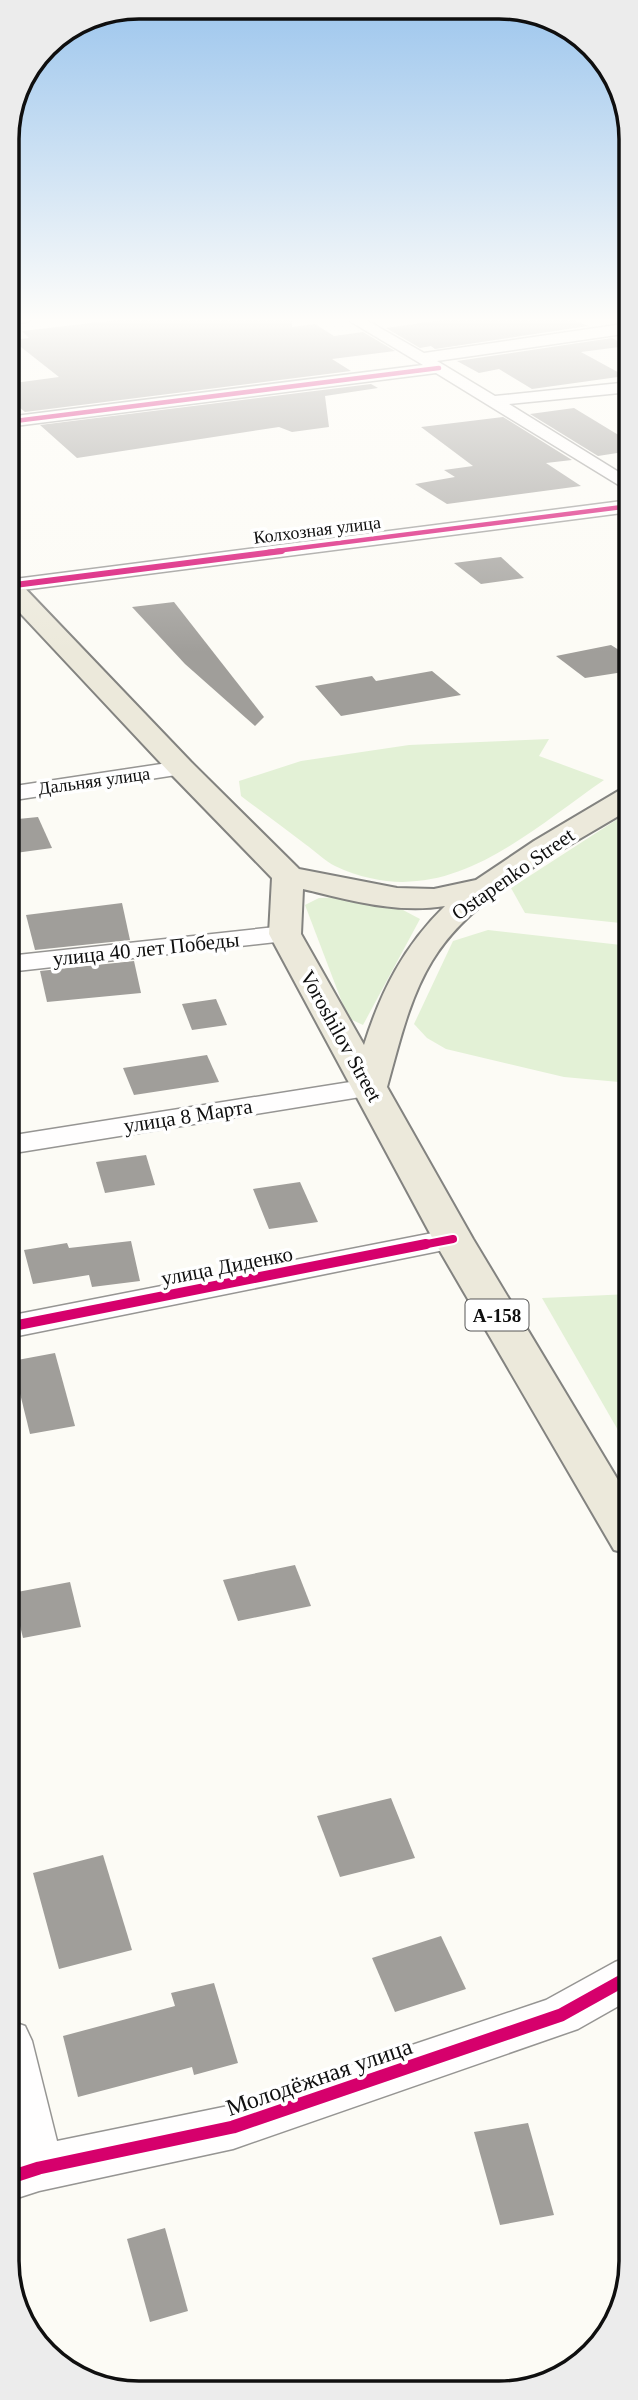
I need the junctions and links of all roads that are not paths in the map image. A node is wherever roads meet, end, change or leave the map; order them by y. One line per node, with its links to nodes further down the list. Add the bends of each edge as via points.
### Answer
1 (536, 429): 2 (street)
2 (619, 480)
3 (619, 507): 4 (street, Колхозная улица)
4 (20, 584)
5 (20, 597): 6 (main road)
6 (181, 768): 7 (street, Дальняя улица); 9 (main road)
7 (20, 792)
8 (619, 803): 10 (main road, Ostapenko Street)
9 (288, 876): 10 (main road, via 411,898); 11 (main road)
10 (487, 887): 13 (main road, Ostapenko Street, via 449,917 418,957 392,1012)
11 (285, 934): 12 (street, улица 40 лет Победы); 13 (main road, Voroshilov Street)
12 (20, 963)
13 (369, 1088): 14 (street, улица 8 Марта); 15 (main road, Voroshilov Street / А-158)
14 (20, 1143)
15 (453, 1240): 16 (street, улица Диденко); 17 (main road, Voroshilov Street / А-158)
16 (19, 1325)
17 (618, 1518)
18 (618, 1983): 20 (street, Молодёжная улица, via 561,2015 233,2127)
19 (19, 2132): 20 (street)
20 (24, 2173)

